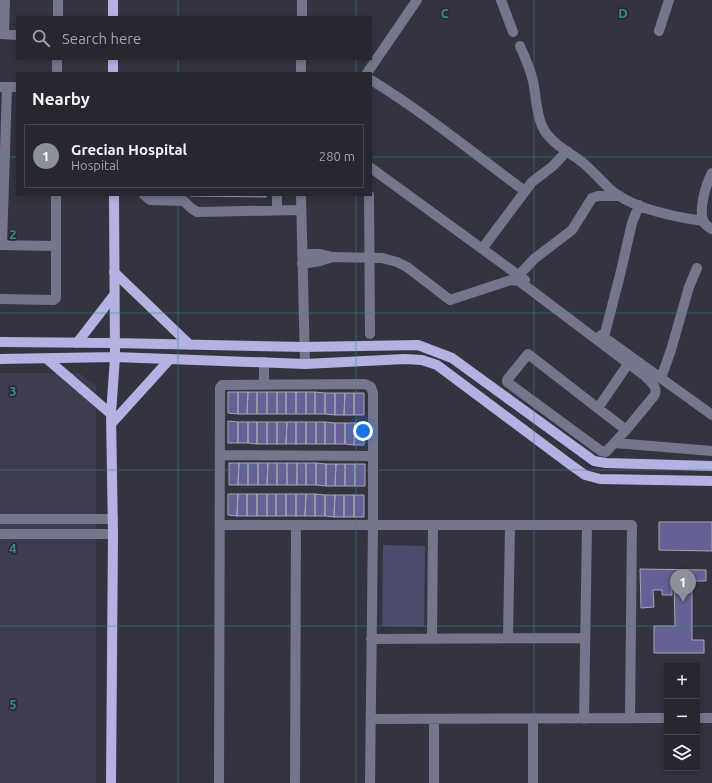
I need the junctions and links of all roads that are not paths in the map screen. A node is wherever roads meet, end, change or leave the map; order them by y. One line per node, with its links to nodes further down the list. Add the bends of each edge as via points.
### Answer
1 (5, 0): 13 (street)
2 (58, 0): 8 (street)
3 (113, 0): 9 (main road)
4 (302, 0): 10 (street)
5 (417, 0): 22 (street)
6 (501, 0): 12 (street)
7 (669, 0): 11 (street)
8 (58, 16)
9 (113, 16)
10 (302, 16)
11 (660, 31)
12 (513, 32)
13 (2, 34): 14 (street)
14 (16, 35)
15 (520, 46): 26 (street, via 533,81 545,132)
16 (57, 60): 19 (street)
17 (113, 60): 20 (main road)
18 (301, 60): 21 (street)
19 (57, 72)
20 (113, 72)
21 (301, 72)
22 (368, 72)
23 (372, 81): 29 (street, via 437,125)
24 (8, 87): 25 (street)
25 (2, 136): 42 (street)
26 (567, 151): 29 (street, via 554,166 534,179); 36 (street)
27 (372, 169): 44 (street)
28 (712, 173): 40 (street, via 702,202)
29 (525, 191): 44 (street)
30 (56, 196): 43 (street)
31 (114, 196): 48 (main road)
32 (145, 196): 38 (street, via 150,200 184,201 197,212)
33 (277, 196): 38 (street)
34 (301, 196): 39 (street)
35 (369, 196): 45 (street)
36 (620, 196): 37 (street); 49 (street, via 592,198 572,230 534,259)
37 (639, 205): 40 (street); 53 (street, via 632,223)
38 (277, 210): 39 (street)
39 (301, 210): 46 (street)
40 (703, 221): 41 (street)
41 (712, 229)
42 (1, 245): 43 (street)
43 (56, 246): 51 (street, via 55,299)
44 (482, 248): 49 (street)
45 (369, 257): 46 (street, via 334,257 320,262); 52 (street); 65 (street, via 382,258 407,267 450,300 516,280)
46 (302, 259): 58 (street)
47 (696, 268): 66 (street)
48 (114, 272): 50 (main road); 57 (main road)
49 (518, 275): 53 (street)
50 (114, 295): 55 (main road); 56 (main road)
51 (0, 299)
52 (370, 334)
53 (604, 337): 66 (street)
54 (0, 342): 55 (main road)
55 (77, 343): 56 (main road)
56 (114, 343): 57 (main road); 60 (main road)
57 (190, 345): 58 (main road)
58 (304, 348): 64 (street); 76 (main road, via 418,345 452,358 594,461)
59 (47, 358): 60 (main road); 61 (main road); 70 (main road)
60 (115, 358): 62 (main road); 70 (main road)
61 (0, 359)
62 (170, 359): 63 (main road); 70 (main road)
63 (264, 362): 64 (main road); 67 (street)
64 (304, 364): 77 (main road, via 422,360 437,366 586,474 600,479)
65 (628, 364): 68 (street); 71 (street, via 651,382 656,391)
66 (661, 378): 69 (street)
67 (264, 384): 74 (street, via 222,385 220,388); 75 (street, via 365,384 371,387)
68 (598, 408): 71 (street); 72 (street, via 527,354 507,380 601,451 606,452)
69 (712, 415)
70 (112, 419): 79 (main road)
71 (626, 430): 72 (street)
72 (615, 443): 73 (street)
73 (712, 451)
74 (220, 455): 75 (street); 80 (street)
75 (373, 456): 82 (street)
76 (712, 466)
77 (712, 481)
78 (0, 519): 79 (street)
79 (113, 519): 87 (main road)
80 (220, 525): 81 (street); 101 (street)
81 (296, 525): 82 (street); 102 (street)
82 (373, 525): 83 (street); 90 (street)
83 (432, 525): 84 (street); 91 (street)
84 (510, 525): 85 (street); 88 (street)
85 (587, 525): 89 (street); 92 (street, via 633,526)
86 (0, 534): 87 (street)
87 (113, 534): 100 (main road)
88 (508, 638): 89 (street); 91 (street)
89 (585, 638): 98 (street)
90 (371, 639): 91 (street); 99 (street)
91 (432, 639)
92 (630, 718): 93 (street); 98 (street)
93 (664, 718)
94 (700, 718): 95 (street)
95 (712, 718)
96 (434, 719): 97 (street); 99 (street); 104 (street)
97 (533, 719): 98 (street); 105 (street)
98 (584, 719)
99 (371, 720): 103 (street)
100 (111, 783)
101 (219, 783)
102 (295, 783)
103 (370, 783)
104 (434, 783)
105 (533, 783)

